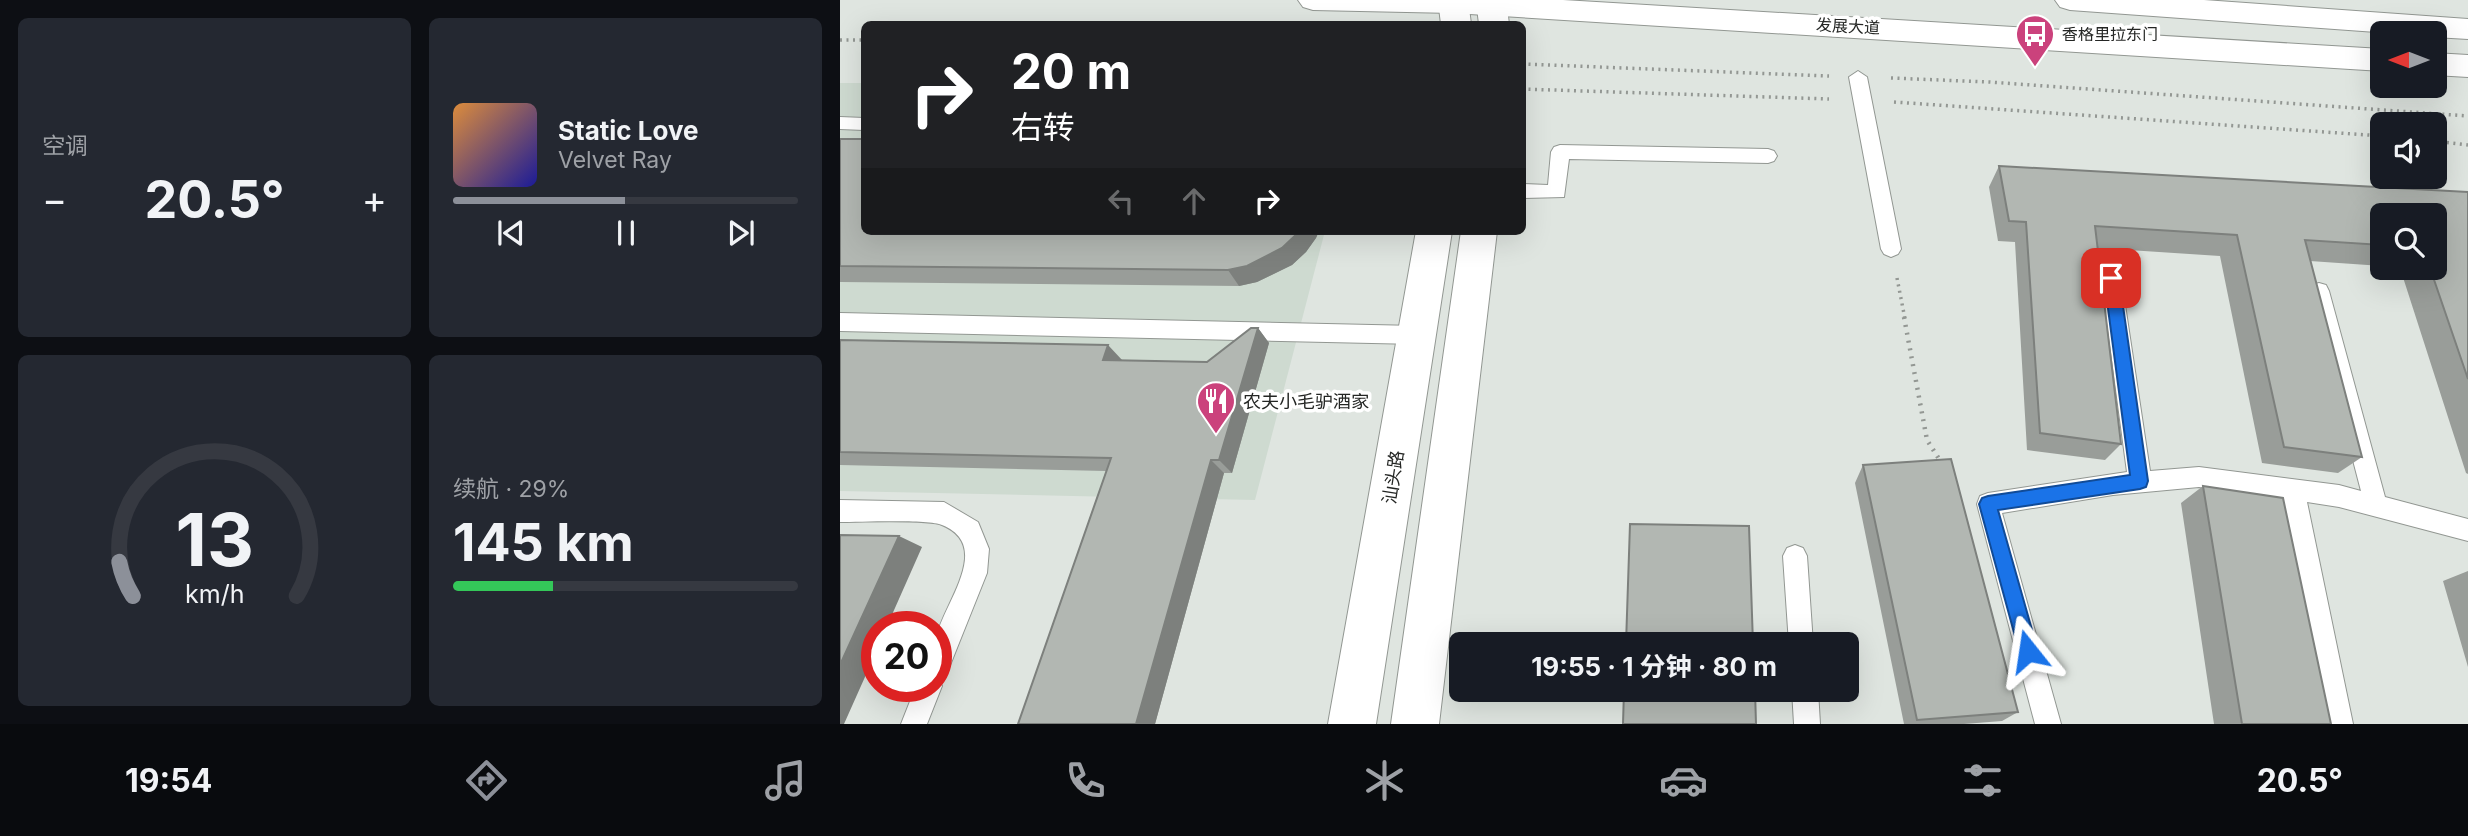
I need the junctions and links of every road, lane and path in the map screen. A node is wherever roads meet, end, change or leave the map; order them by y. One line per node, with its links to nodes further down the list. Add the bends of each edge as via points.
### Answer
1 (1313, 0): 3 (main road, 发展大道)
2 (2070, 0): 5 (main road)
3 (1454, 9): 4 (main road, 发展大道)
4 (1492, 10): 8 (main road, 发展大道)
5 (2468, 29)
6 (840, 40): 7 (path)
7 (861, 40)
8 (2370, 59)
9 (1526, 64): 12 (path)
10 (2447, 65): 11 (main road)
11 (2468, 66)
12 (1858, 77): 14 (lane); 15 (path)
13 (1526, 89): 14 (path)
14 (1863, 100): 18 (path); 25 (lane)
15 (2468, 116)
16 (840, 123): 17 (lane)
17 (861, 124)
18 (2370, 135)
19 (2447, 143): 20 (path)
20 (2468, 145)
21 (1768, 156): 22 (lane, via 1560,152 1557,192)
22 (1526, 191)
23 (1433, 235): 29 (main road, 汕头路)
24 (1478, 235): 43 (main road)
25 (1891, 249): 32 (path, via 1927,440 1952,480)
26 (2111, 278): 30 (lane)
27 (2319, 291): 33 (lane)
28 (840, 322): 29 (lane)
29 (1417, 335): 42 (main road, 汕头路)
30 (2140, 481): 31 (lane, via 2199,477); 32 (lane)
31 (2293, 490): 33 (lane); 46 (lane)
32 (1988, 504): 45 (lane)
33 (2376, 506): 35 (lane)
34 (840, 511): 37 (lane, via 944,513 970,530 977,549 975,573)
35 (2468, 530)
36 (1795, 556): 38 (lane)
37 (952, 630)
38 (1800, 632)
39 (923, 702): 41 (lane)
40 (1806, 702): 44 (lane)
41 (914, 724)
42 (1352, 724)
43 (1415, 724)
44 (1807, 724)
45 (2048, 724)
46 (2340, 724)

